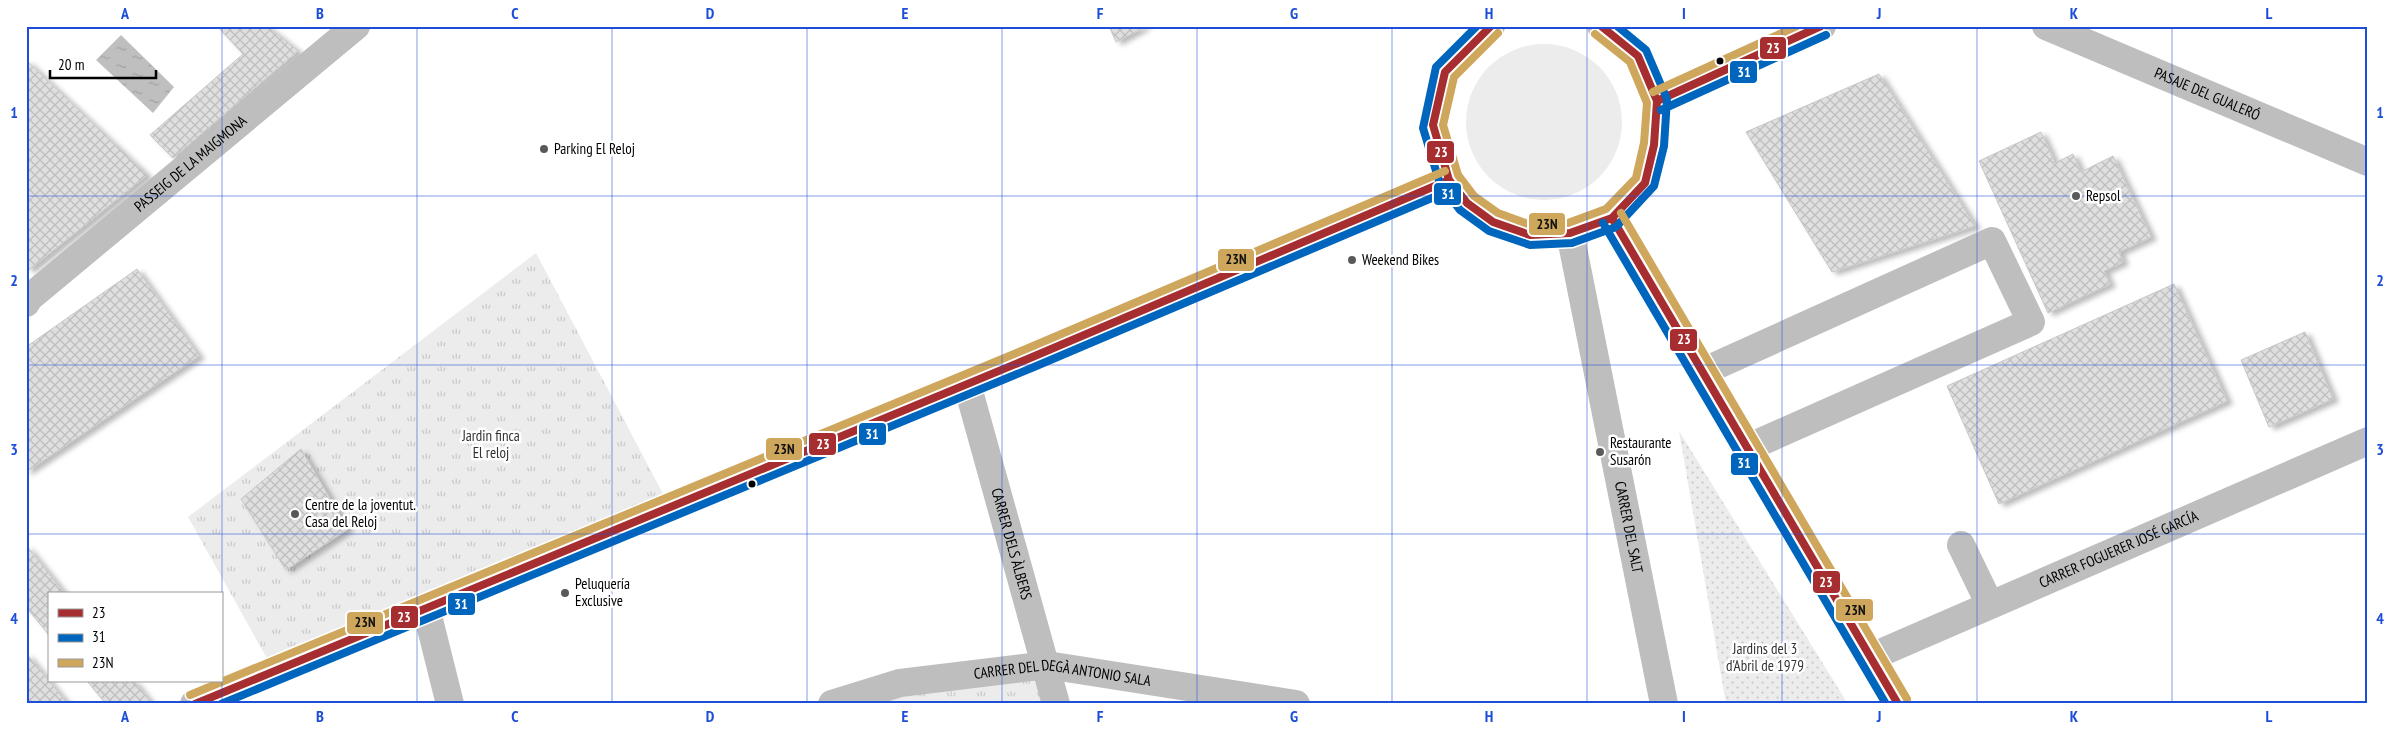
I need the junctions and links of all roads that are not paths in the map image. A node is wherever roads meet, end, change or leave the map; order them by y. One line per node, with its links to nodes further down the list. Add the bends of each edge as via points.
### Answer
1 (356, 26): 11 (street, PASSEIG DE LA MAIGMONA, via 36,291)
2 (1491, 26): 8 (street, via 1445,72 1433,125)
3 (1601, 26): 6 (street, via 1638,56)
4 (1822, 26): 6 (street)
5 (2046, 26): 7 (street, PASAJE DEL GUALERÓ)
6 (1658, 101): 9 (street, via 1654,145 1645,183)
7 (2368, 162)
8 (1449, 180): 10 (street, via 1467,203 1493,222 1530,235); 13 (street)
9 (1612, 218): 10 (street); 12 (street)
10 (1570, 234): 26 (street, CARRER DEL SALT)
11 (26, 303)
12 (1702, 372): 15 (street); 15 (street, via 1992,241 2031,322)
13 (967, 384): 18 (street); 20 (street, CARRER DELS ÀLBERS)
14 (2368, 441): 17 (street, CARRER FOGUERER JOSÉ GARCÍA)
15 (1748, 448): 19 (street)
16 (1961, 545): 17 (street)
17 (1990, 605): 19 (street, CARRER FOGUERER JOSÉ GARCÍA)
18 (426, 608): 21 (street); 22 (street)
19 (1871, 657): 27 (street)
20 (1047, 666): 23 (street, CARRER DEL DEGÀ ANTONIO SALA, via 900,683); 24 (street, CARRER DELS ÀLBERS); 25 (street, CARRER DEL DEGÀ ANTONIO SALA)
21 (194, 704)
22 (450, 704)
23 (832, 704)
24 (1056, 704)
25 (1296, 704)
26 (1664, 704)
27 (1898, 704)

